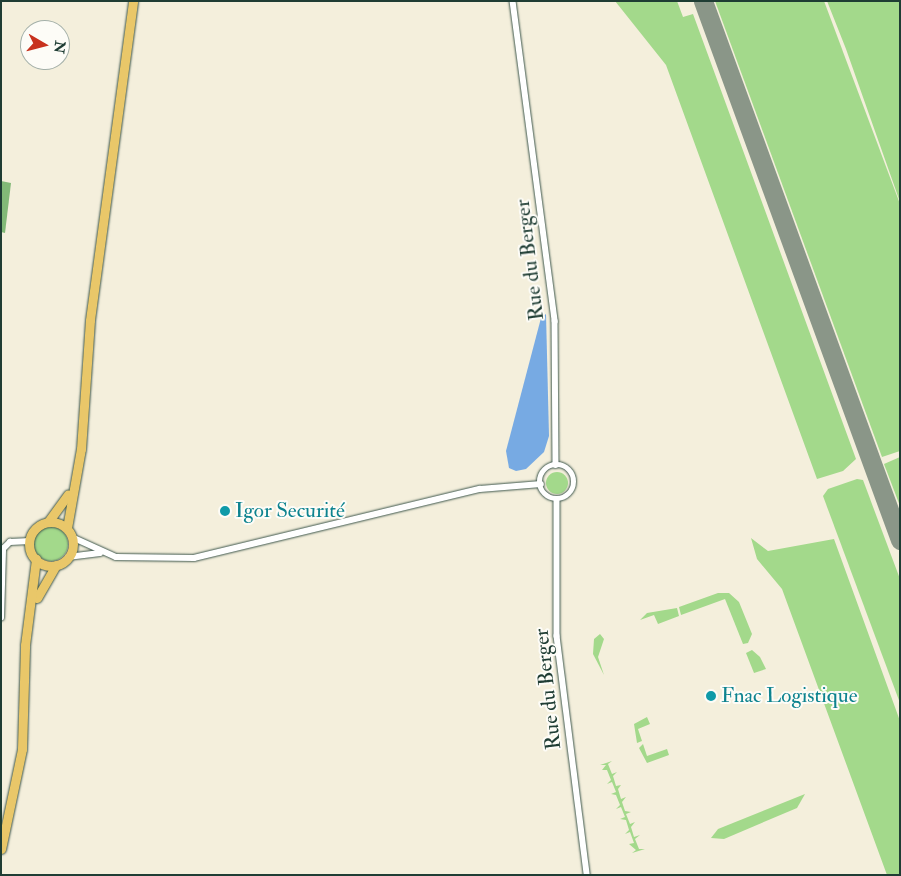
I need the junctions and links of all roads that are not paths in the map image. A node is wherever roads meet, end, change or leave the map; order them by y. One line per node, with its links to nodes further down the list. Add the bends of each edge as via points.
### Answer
1 (128, 1): 4 (main road, via 124,35)
2 (133, 1): 4 (main road)
3 (513, 1): 5 (street, Rue du Berger, via 555,321)
4 (127, 43): 6 (main road, via 90,320)
5 (556, 465): 7 (street, via 546,470); 8 (street, via 569,470 574,482 569,494)
6 (77, 473): 9 (main road, via 63,503); 10 (main road)
7 (541, 484): 8 (street, via 545,494); 13 (street, via 480,490 194,558 153,560)
8 (557, 498): 20 (street, Rue du Berger, via 557,636)
9 (48, 522): 10 (main road); 12 (main road, via 35,530)
10 (67, 528): 11 (main road)
11 (72, 537): 13 (street); 14 (main road)
12 (30, 541): 15 (main road); 17 (street, via 10,542 3,549)
13 (100, 553): 14 (street)
14 (68, 557): 16 (main road)
15 (36, 559): 16 (main road); 18 (main road)
16 (56, 565): 18 (main road, via 44,582)
17 (1, 618)
18 (30, 622): 19 (main road, via 22,749)
19 (1, 849)
20 (587, 875)

